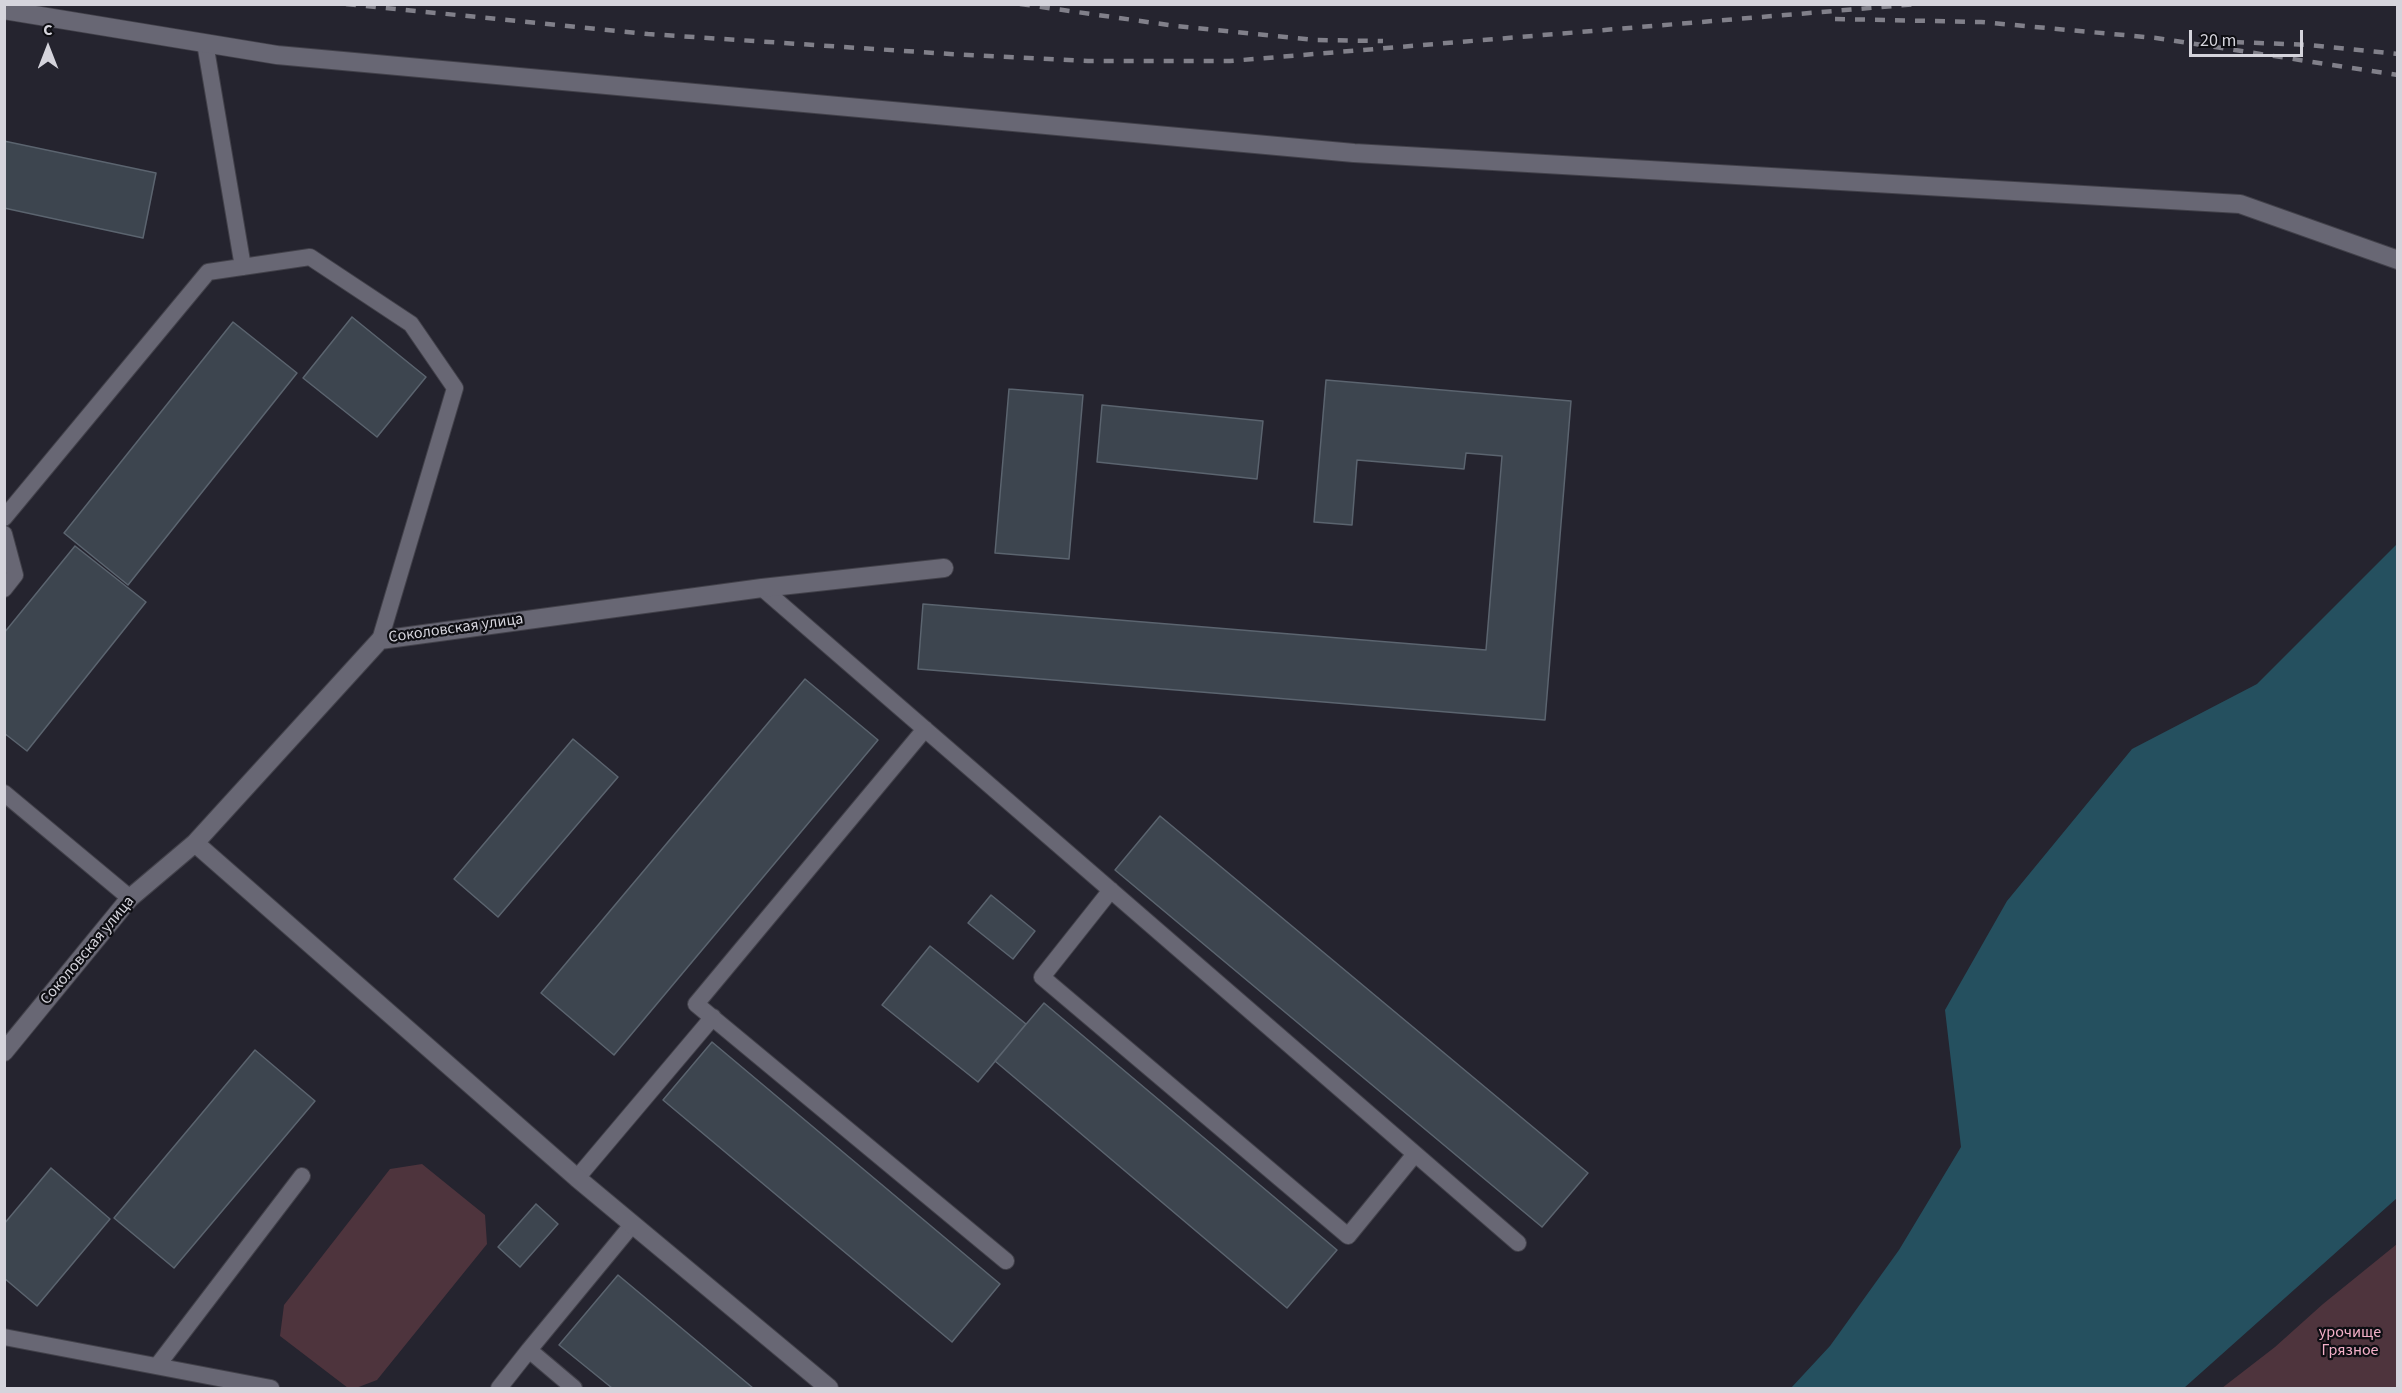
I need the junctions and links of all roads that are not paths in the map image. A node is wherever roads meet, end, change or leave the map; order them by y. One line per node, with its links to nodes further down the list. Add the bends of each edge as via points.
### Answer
1 (4, 10): 2 (street)
2 (205, 43): 3 (street, via 277,55 1354,153 2240,204); 4 (lane)
3 (2397, 260)
4 (243, 267): 5 (lane, via 208,272); 10 (lane, via 310,257 411,324 455,388)
5 (4, 518)
6 (4, 534): 9 (lane, via 15,575)
7 (944, 568): 8 (street, Соколовская улица)
8 (762, 588): 10 (street, Соколовская улица); 11 (lane)
9 (4, 589)
10 (380, 640): 13 (street, Соколовская улица)
11 (925, 729): 14 (lane); 16 (lane, via 696,1004)
12 (4, 793): 15 (lane)
13 (195, 843): 15 (street, Соколовская улица); 20 (street)
14 (1111, 890): 18 (lane); 18 (lane, via 1042,977 1348,1236)
15 (130, 898): 17 (street, Соколовская улица)
16 (713, 1017): 20 (lane); 23 (lane)
17 (4, 1053)
18 (1415, 1154): 22 (lane)
19 (302, 1176): 26 (lane)
20 (577, 1178): 21 (street)
21 (632, 1225): 25 (lane); 30 (street)
22 (1518, 1243)
23 (1006, 1261)
24 (4, 1337): 26 (lane)
25 (529, 1350): 28 (lane); 29 (lane)
26 (157, 1366): 27 (lane)
27 (272, 1389)
28 (499, 1389)
29 (574, 1389)
30 (830, 1389)

